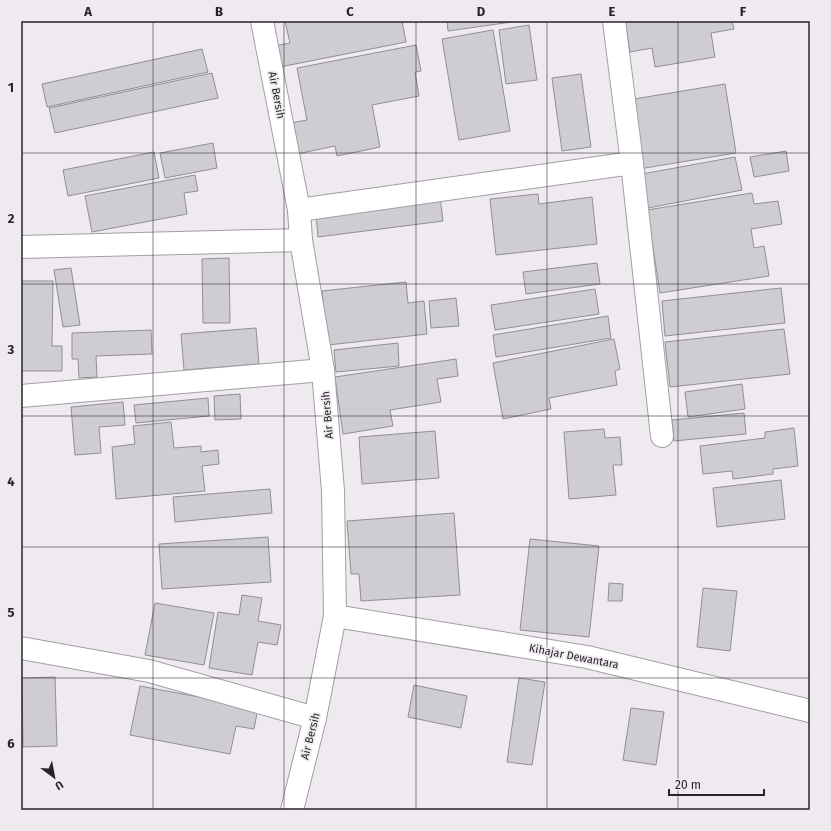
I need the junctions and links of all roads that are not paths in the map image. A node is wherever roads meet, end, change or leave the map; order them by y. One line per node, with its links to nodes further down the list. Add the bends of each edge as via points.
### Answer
1 (262, 21): 4 (street, Air Bersih)
2 (614, 21): 3 (street)
3 (632, 163): 4 (street); 9 (street)
4 (299, 210): 5 (street, Air Bersih)
5 (302, 240): 6 (street); 7 (street, Air Bersih)
6 (21, 247)
7 (323, 370): 8 (street); 10 (street, Air Bersih, via 333,491)
8 (21, 396)
9 (662, 436)
10 (334, 616): 12 (street, Kihajar Dewantara, via 586,657); 13 (street, Air Bersih)
11 (21, 648): 13 (street, via 149,671)
12 (810, 711)
13 (315, 718): 14 (street, Air Bersih)
14 (292, 810)

